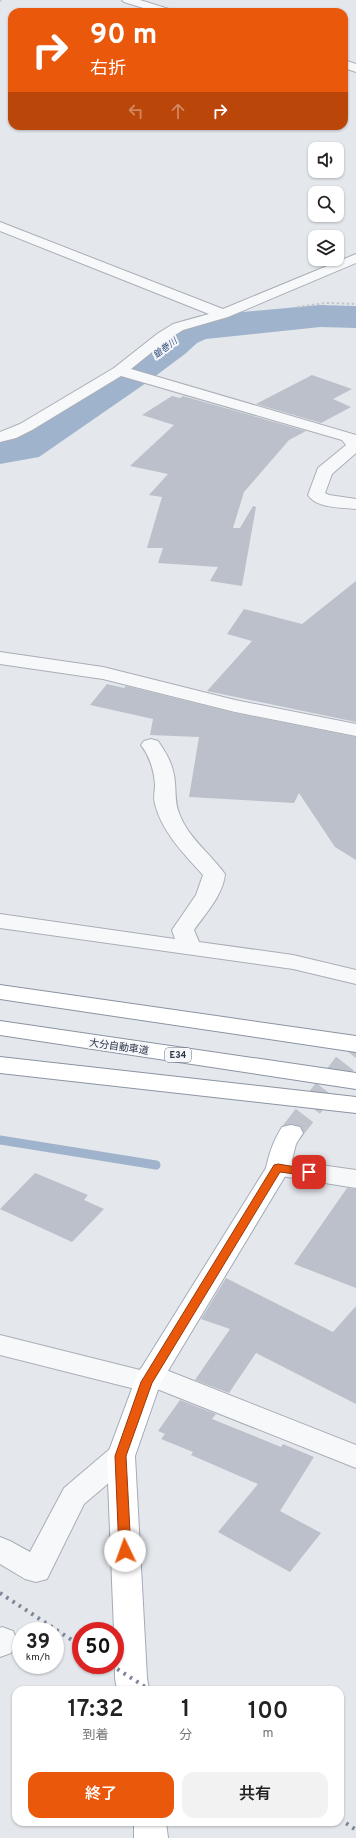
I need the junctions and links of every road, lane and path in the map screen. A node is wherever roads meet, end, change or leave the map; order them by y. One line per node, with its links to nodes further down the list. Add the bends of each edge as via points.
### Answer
1 (128, 0): 2 (street)
2 (155, 8)
3 (0, 226): 5 (street)
4 (356, 258): 5 (street)
5 (223, 314): 6 (street, via 178,327)
6 (119, 371): 7 (street, via 26,427 10,435); 8 (street, via 348,437 353,440 354,446 324,472 316,495 325,500)
7 (0, 436)
8 (356, 504)
9 (0, 658): 10 (street, via 103,673 235,706)
10 (356, 730)
11 (151, 745): 13 (street, via 159,756 164,771 165,802 173,826 214,874 215,880 209,891 183,930)
12 (0, 921): 13 (street)
13 (190, 948): 14 (street, via 293,962)
14 (356, 977)
15 (0, 992): 17 (main road)
16 (0, 1028): 19 (main road, 大分自動車道 / E34)
17 (356, 1044)
18 (0, 1065): 20 (main road)
19 (356, 1081)
20 (356, 1105)
21 (291, 1133): 22 (main road, via 284,1144)
22 (278, 1168): 23 (street); 25 (main road)
23 (356, 1179)
24 (0, 1345): 25 (street)
25 (149, 1379): 26 (main road); 27 (street)
26 (121, 1456): 28 (street, via 74,1496 36,1570); 29 (main road)
27 (356, 1457)
28 (0, 1548)
29 (132, 1686)
30 (150, 1826): 31 (main road)
31 (150, 1838)

